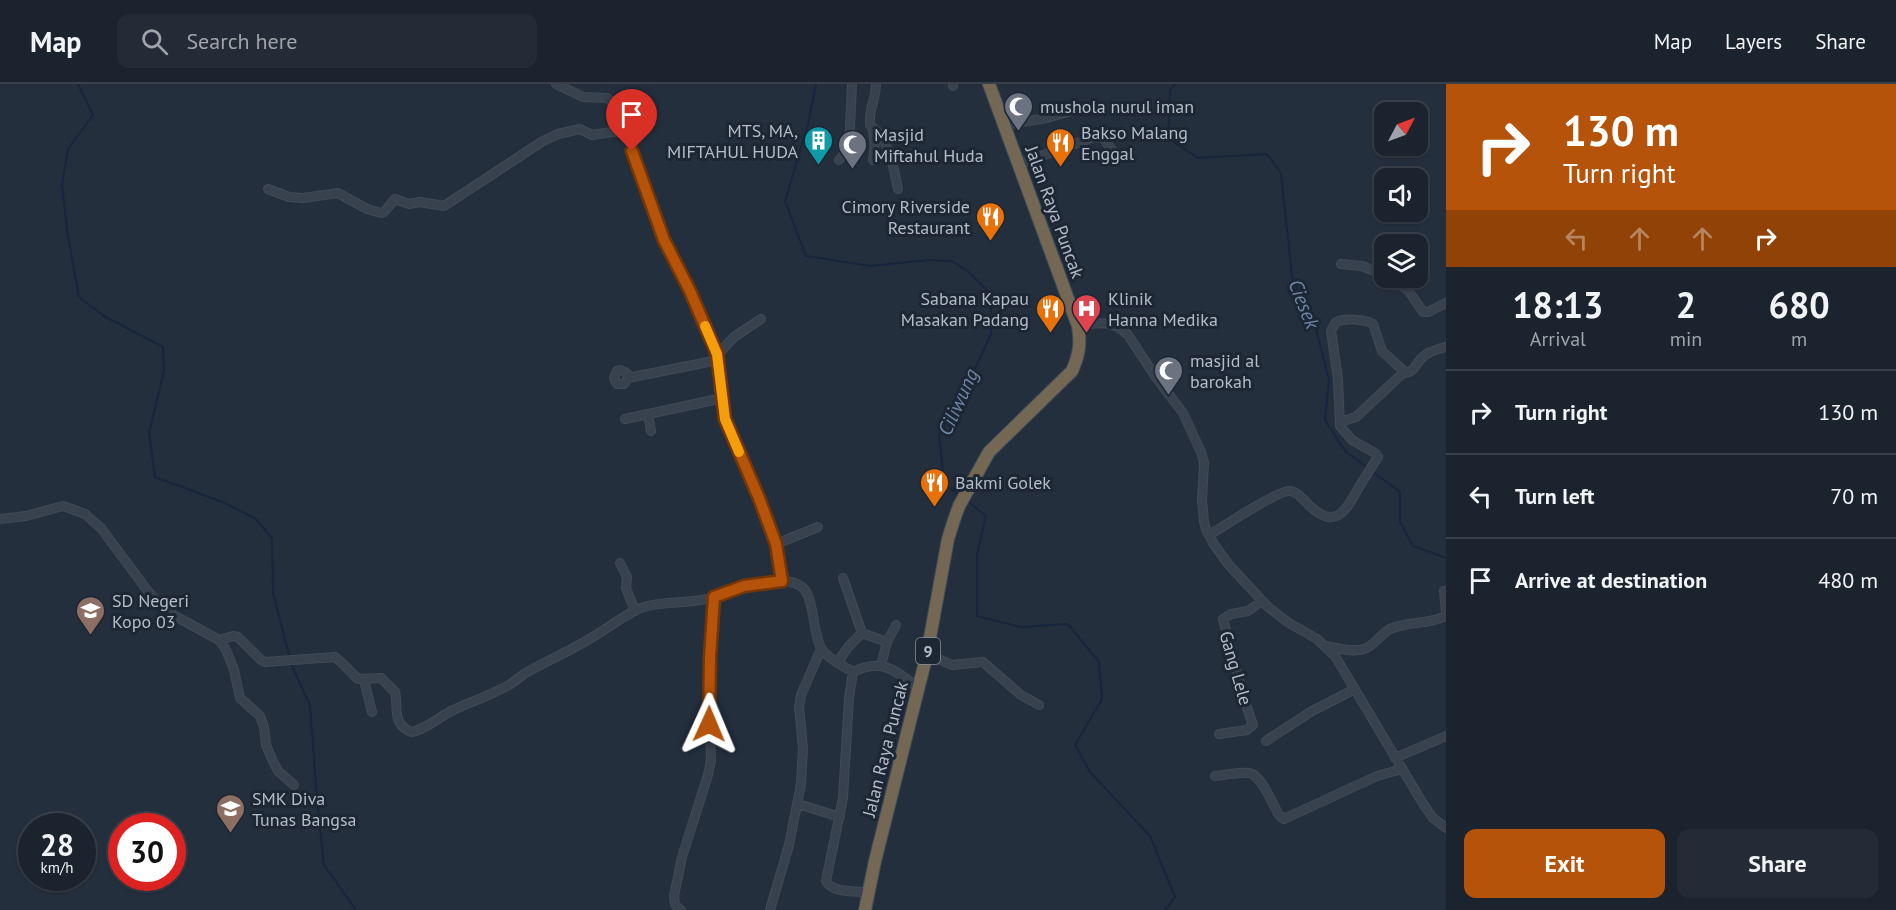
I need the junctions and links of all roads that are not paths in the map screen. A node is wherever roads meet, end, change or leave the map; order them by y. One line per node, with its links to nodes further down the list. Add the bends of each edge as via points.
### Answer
1 (556, 84): 8 (street, via 583,97 610,99)
2 (852, 84): 10 (street, via 849,149)
3 (876, 84): 6 (street)
4 (989, 84): 7 (highway, Jalan Raya Puncak / 9)
5 (1078, 109): 7 (street)
6 (870, 125): 11 (street); 14 (street, via 886,145)
7 (1004, 125): 12 (highway, Jalan Raya Puncak / 9)
8 (625, 130): 13 (street, via 592,135 580,129 550,137 444,206 395,199 381,213 338,194 303,198); 22 (street, via 664,240)
9 (1116, 155): 12 (street, via 1103,138 1097,137)
10 (838, 160)
11 (873, 160)
12 (1019, 164): 20 (highway, Jalan Raya Puncak / 9)
13 (268, 189)
14 (898, 189)
15 (1341, 264): 16 (street)
16 (1374, 271)
17 (1405, 288): 18 (street, via 1423,312)
18 (1446, 303)
19 (761, 319): 22 (street, via 734,338)
20 (1078, 326): 32 (street, via 1096,322 1123,330 1184,413 1203,458 1202,500); 49 (highway, Jalan Raya Puncak / 9, via 1079,354 1072,371 995,444 959,506 948,539)
21 (1446, 347): 23 (street, via 1429,352 1412,371)
22 (718, 357): 24 (street); 25 (street)
23 (1404, 372): 28 (street, via 1356,417); 28 (street, via 1382,351 1369,321 1336,322 1331,331)
24 (628, 377)
25 (723, 398): 26 (street); 33 (street, via 728,427)
26 (648, 414): 27 (street); 29 (street)
27 (624, 419)
28 (1340, 422): 32 (street, via 1352,440 1378,457 1347,510 1328,518 1294,492 1286,491)
29 (651, 431)
30 (0, 519): 45 (street, via 63,506 85,514 102,528 166,611)
31 (818, 527): 33 (street)
32 (1209, 536): 39 (street)
33 (776, 544): 36 (street)
34 (620, 563): 40 (street)
35 (843, 578): 44 (street)
36 (782, 581): 38 (street, via 744,586); 48 (street, via 805,590)
37 (1443, 591): 41 (street)
38 (714, 597): 40 (street); 69 (street, via 709,705 711,760 682,857 674,896)
39 (1262, 601): 47 (street); 58 (street, Gang Lele, via 1248,611 1223,619 1253,725 1247,730)
40 (635, 611): 53 (street, via 510,685 414,732 400,723 395,693 388,685 379,678)
41 (1446, 611)
42 (1446, 616): 47 (street, via 1392,628 1364,649)
43 (896, 625): 46 (street)
44 (862, 633): 46 (street); 50 (street)
45 (219, 640): 53 (street, via 236,636 262,661 270,663 335,657); 64 (street, via 234,670 240,698 260,716 272,759 278,771)
46 (887, 642): 51 (street)
47 (1325, 646): 55 (street)
48 (821, 650): 50 (street); 65 (street, via 800,700 802,767)
49 (927, 654): 54 (highway, Jalan Raya Puncak / 9); 56 (street, via 952,665 983,662 1021,695)
50 (837, 663): 52 (street)
51 (881, 665): 52 (street); 54 (street)
52 (853, 672): 66 (street)
53 (364, 680): 57 (street)
54 (919, 688): 68 (highway, Jalan Raya Puncak / 9)
55 (1355, 689): 60 (street); 61 (street)
56 (1039, 705)
57 (372, 712)
58 (1220, 734)
59 (1446, 736): 61 (street)
60 (1266, 741)
61 (1395, 758): 62 (street)
62 (1402, 769): 63 (street, via 1377,776 1286,819 1279,815 1256,775 1250,772); 67 (street, via 1430,814)
63 (1215, 776)
64 (294, 785)
65 (798, 804): 66 (street); 70 (street)
66 (840, 817): 68 (street, via 827,883)
67 (1446, 828)
68 (867, 892): 71 (highway, Jalan Raya Puncak / 9)
69 (676, 908)
70 (770, 910)
71 (865, 910)

